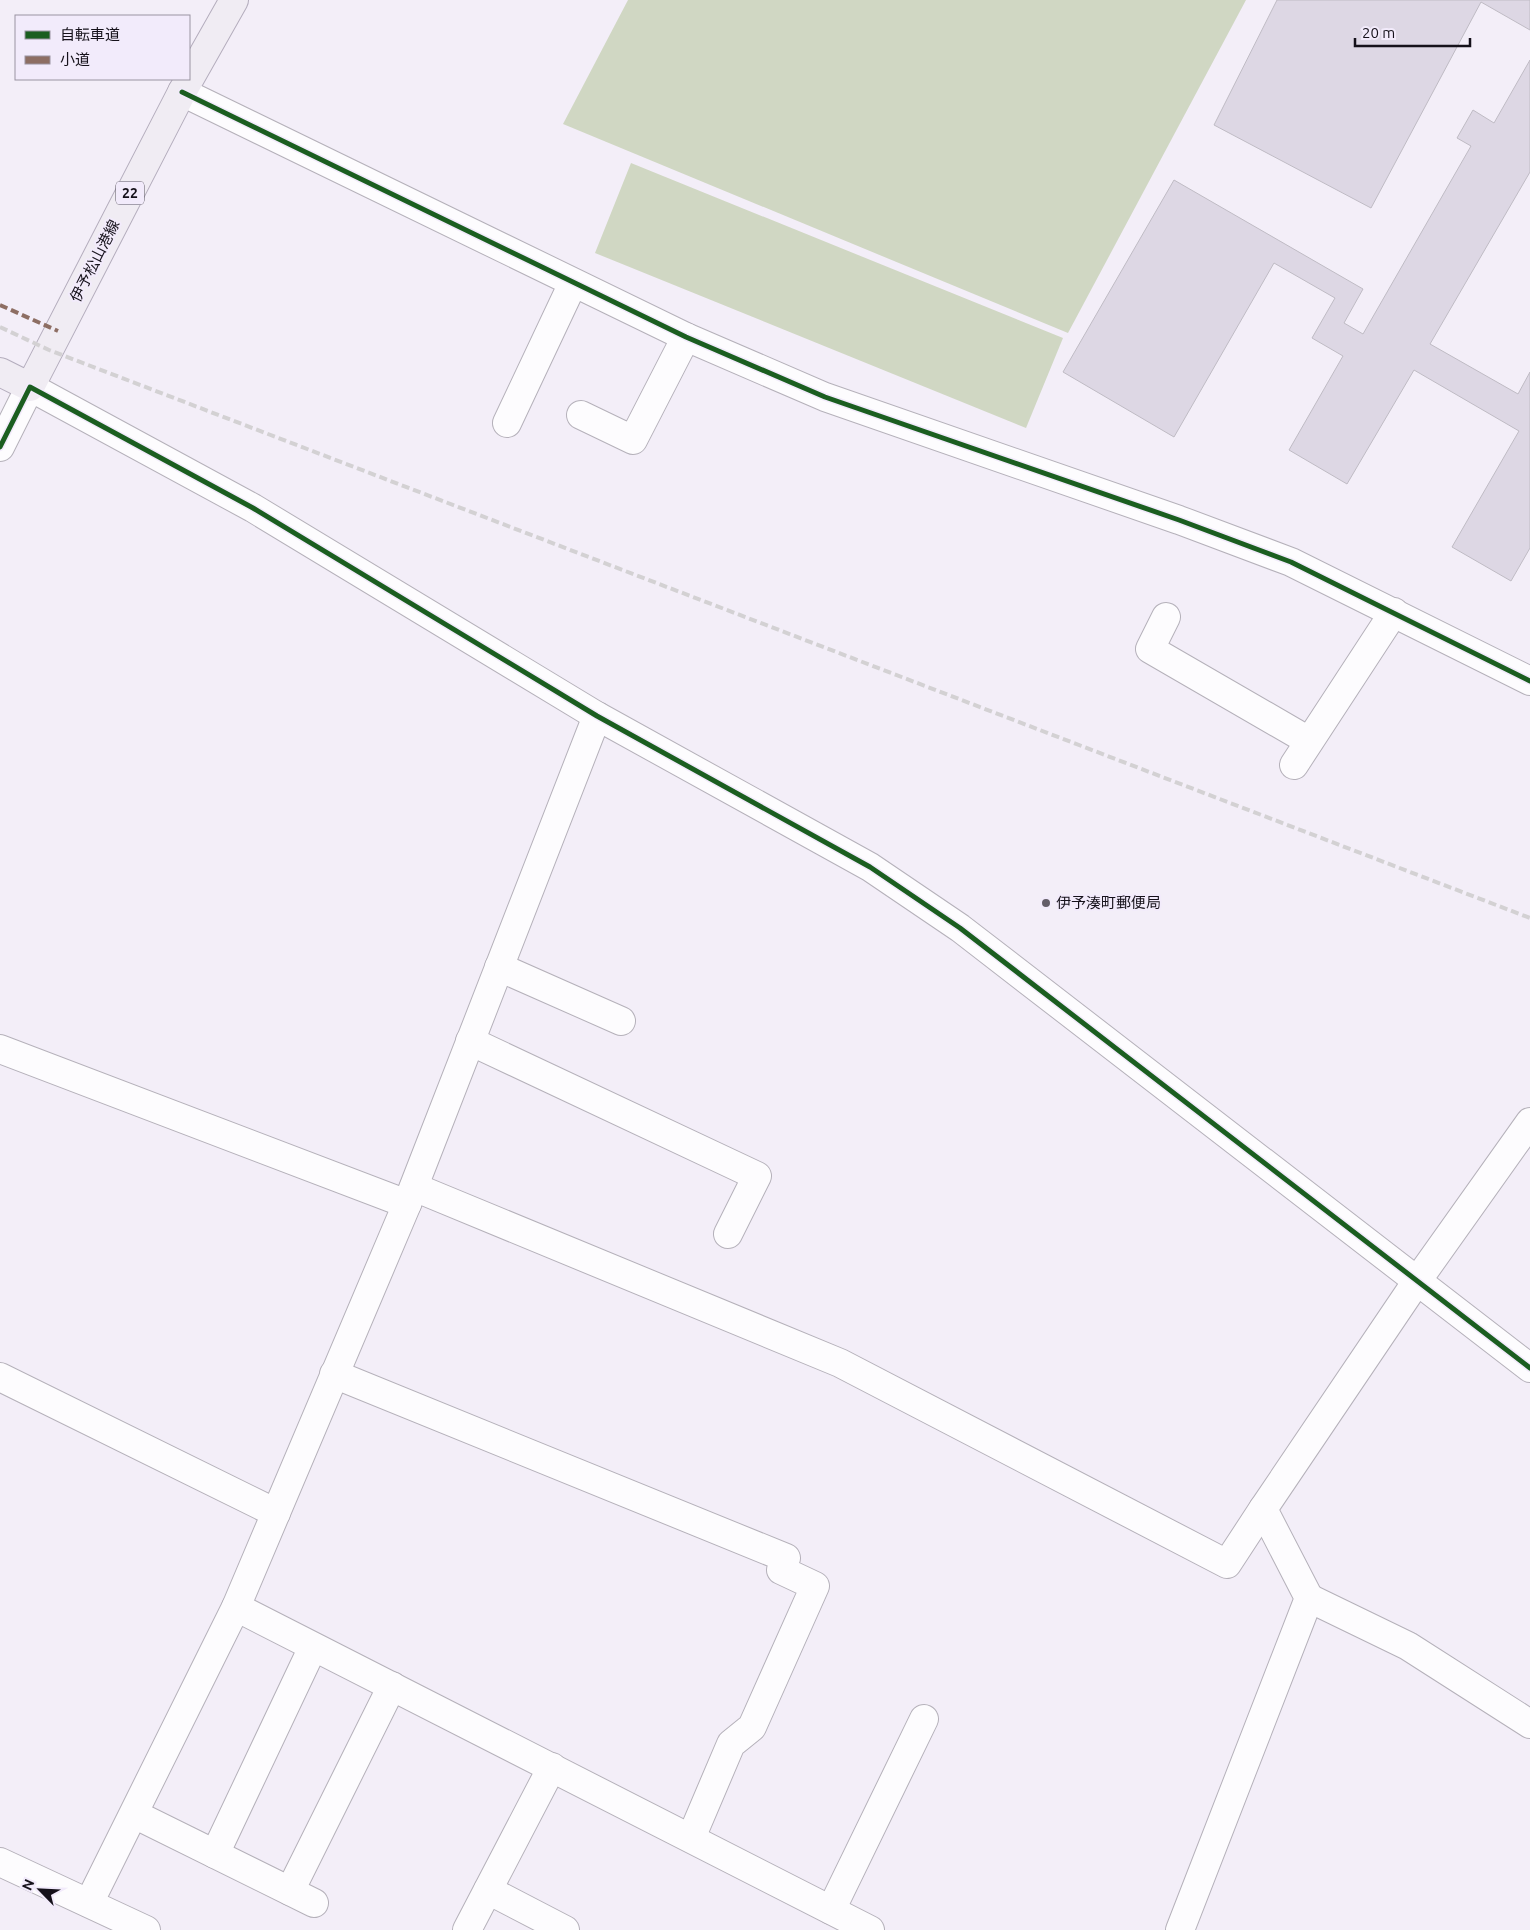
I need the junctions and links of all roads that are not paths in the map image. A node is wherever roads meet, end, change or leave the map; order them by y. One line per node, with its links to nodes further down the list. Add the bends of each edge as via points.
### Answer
1 (234, 0): 2 (main road, 伊予松山港線 / 22)
2 (190, 78)
3 (189, 80): 4 (main road, 伊予松山港線 / 22)
4 (182, 92): 5 (street); 8 (main road, 伊予松山港線 / 22)
5 (573, 283): 6 (street); 10 (street)
6 (686, 337): 9 (street, via 633,440); 12 (street, via 825,397 1291,562)
7 (0, 372): 8 (main road)
8 (30, 387): 11 (street); 15 (street, via 253,508)
9 (581, 415)
10 (507, 423)
11 (0, 447)
12 (1394, 612): 14 (street); 16 (street)
13 (1166, 617): 16 (street, via 1150,649)
14 (1530, 681)
15 (597, 716): 18 (street); 25 (street, via 870,867 960,928)
16 (1309, 741): 17 (street)
17 (1294, 765)
18 (499, 967): 19 (street); 20 (street)
19 (621, 1021)
20 (470, 1041): 23 (street); 24 (street, via 757,1176)
21 (0, 1049): 23 (street)
22 (1530, 1122): 25 (street)
23 (410, 1195): 27 (street); 29 (street, via 840,1363 1227,1564)
24 (728, 1234)
25 (1417, 1281): 26 (street); 29 (street)
26 (1530, 1368)
27 (334, 1374): 30 (street); 39 (street, via 786,1558 781,1570 814,1586 752,1727 731,1744)
28 (0, 1377): 30 (street)
29 (1263, 1509): 31 (street)
30 (276, 1513): 32 (street)
31 (1309, 1598): 36 (street, via 1408,1646); 51 (street)
32 (236, 1607): 33 (street); 38 (street)
33 (313, 1647): 34 (street); 40 (street)
34 (392, 1686): 37 (street); 43 (street)
35 (924, 1719): 46 (street)
36 (1530, 1724)
37 (552, 1767): 39 (street); 42 (street)
38 (134, 1814): 40 (street); 44 (street)
39 (691, 1838): 46 (street)
40 (215, 1854): 43 (street)
41 (0, 1862): 44 (street)
42 (488, 1890): 48 (street); 49 (street)
43 (290, 1891): 45 (street)
44 (89, 1903): 47 (street)
45 (314, 1903)
46 (831, 1910): 50 (street)
47 (146, 1930)
48 (467, 1930)
49 (565, 1930)
50 (870, 1930)
51 (1180, 1930)

